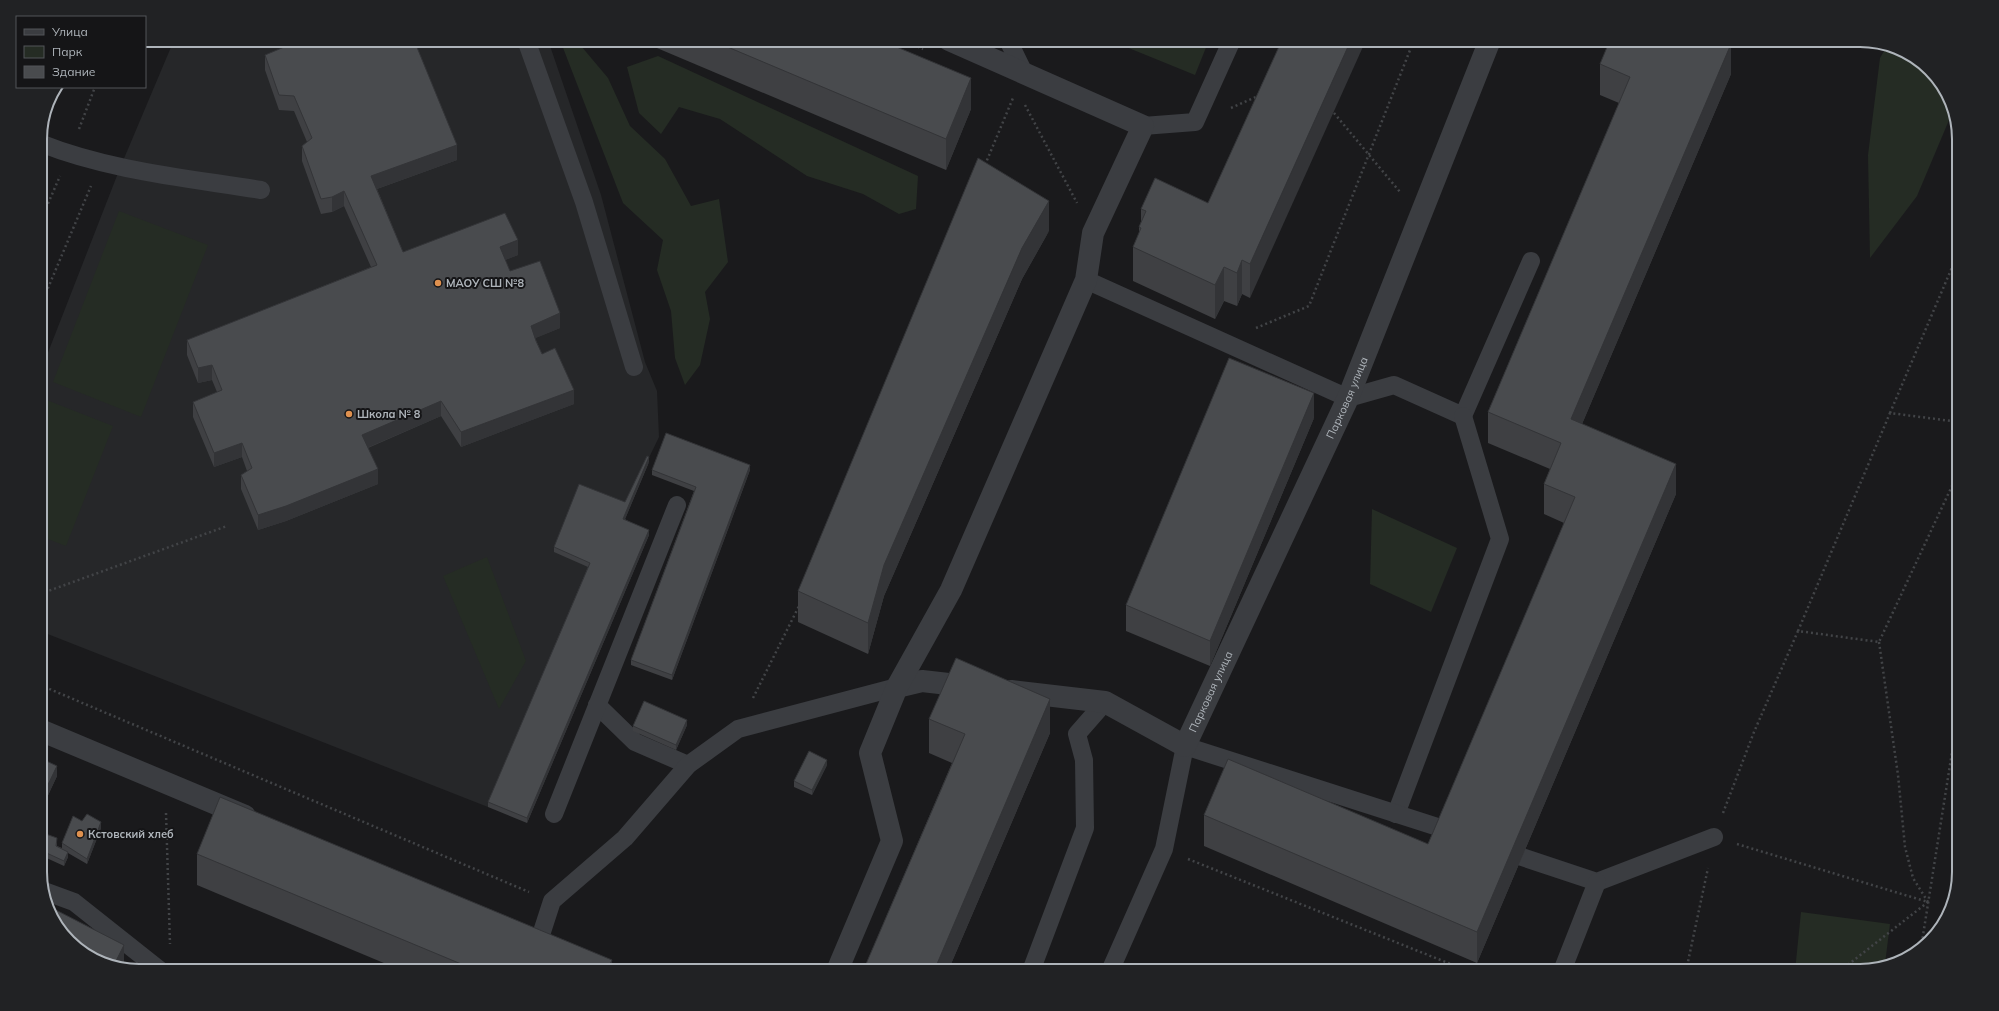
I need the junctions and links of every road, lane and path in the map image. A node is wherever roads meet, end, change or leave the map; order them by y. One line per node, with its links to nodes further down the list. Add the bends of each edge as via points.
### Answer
1 (529, 47): 26 (lane, via 584,202)
2 (920, 47): 8 (path)
3 (960, 47): 9 (street)
4 (1010, 47): 9 (lane)
5 (1229, 47): 12 (lane)
6 (1411, 47): 15 (path)
7 (1487, 47): 19 (street, Парковая улица)
8 (925, 49)
9 (1020, 81): 13 (street); 17 (path); 20 (path)
10 (1260, 95): 12 (path)
11 (1334, 113): 15 (path)
12 (1195, 122): 13 (lane)
13 (1143, 126): 20 (street)
14 (47, 146): 16 (lane, via 70,155)
15 (1369, 154): 19 (path); 25 (path, via 1309,306)
16 (101, 162): 18 (lane, via 120,168); 24 (path)
17 (983, 170)
18 (261, 190)
19 (1420, 216): 27 (street, Парковая улица)
20 (1093, 233): 23 (street)
21 (1530, 261): 29 (lane)
22 (1952, 267): 28 (path)
23 (1086, 280): 27 (lane); 38 (street, via 951,590)
24 (47, 290)
25 (1255, 328)
26 (634, 367)
27 (1348, 398): 29 (lane, via 1394,385); 44 (street, Парковая улица)
28 (1890, 413): 30 (path); 36 (path)
29 (1463, 416): 49 (lane, via 1500,539)
30 (1952, 421)
31 (1952, 486): 37 (path)
32 (677, 504): 41 (lane)
33 (227, 526): 34 (path)
34 (47, 591)
35 (801, 602): 42 (path)
36 (1798, 631): 37 (path); 52 (path, via 1754,732)
37 (1879, 642): 58 (path, via 1898,775 1905,847 1913,878)
38 (897, 687): 40 (street, via 922,681); 42 (lane); 65 (street, via 870,753 892,841)
39 (47, 688): 57 (path)
40 (1105, 702): 44 (street); 66 (lane, via 1077,734 1084,760 1086,828)
41 (597, 705): 46 (lane, via 636,742); 48 (lane)
42 (738, 728): 46 (lane)
43 (47, 733): 50 (street)
44 (1185, 746): 49 (lane); 53 (lane)
45 (1952, 752): 58 (path)
46 (688, 765): 57 (lane, via 625,838)
47 (166, 808): 62 (path)
48 (554, 814)
49 (1396, 814): 51 (lane)
50 (260, 823)
51 (1447, 830)
52 (1714, 837): 55 (lane); 58 (path); 70 (path)
53 (1164, 849): 67 (lane); 68 (path)
54 (1522, 857): 55 (lane)
55 (1597, 882): 69 (lane)
56 (50, 893): 64 (lane, via 74,902)
57 (552, 901): 61 (lane)
58 (1928, 902): 60 (path); 71 (path)
59 (517, 932): 61 (street)
60 (1922, 940)
61 (539, 941): 63 (street)
62 (170, 948)
63 (560, 951)
64 (152, 964)
65 (840, 964)
66 (1034, 964)
67 (1113, 964)
68 (1451, 964)
69 (1565, 964)
70 (1687, 964)
71 (1849, 964)

